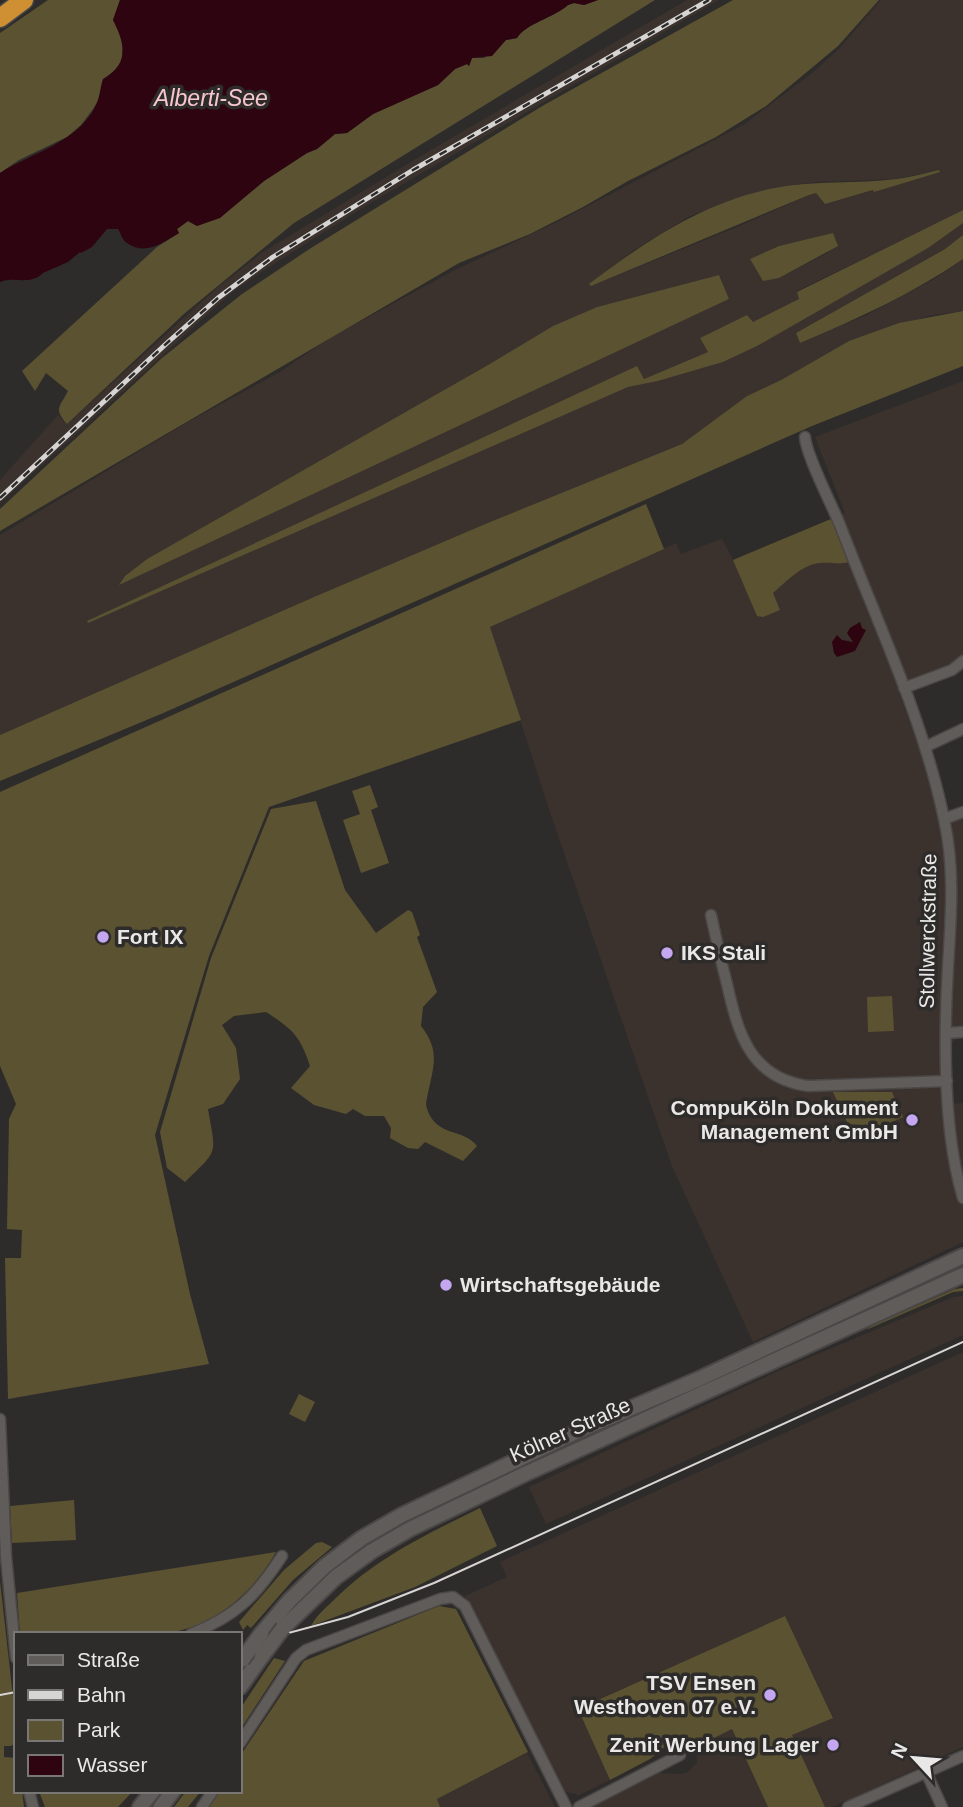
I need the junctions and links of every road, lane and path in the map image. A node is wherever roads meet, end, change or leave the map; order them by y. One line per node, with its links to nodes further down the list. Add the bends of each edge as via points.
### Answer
1 (22, 0): 2 (highway); 3 (highway)
2 (0, 12)
3 (0, 18)
4 (805, 437): 6 (street, Stollwerckstraße)
5 (963, 661): 6 (street, via 952,670)
6 (904, 688): 8 (street, Stollwerckstraße)
7 (963, 729): 8 (street)
8 (925, 747): 10 (street, Stollwerckstraße)
9 (963, 812): 10 (street)
10 (944, 818): 13 (street, Stollwerckstraße, via 952,894)
11 (711, 915): 14 (street, via 739,1030 754,1058 767,1069 789,1082 808,1086)
12 (963, 1032): 13 (street)
13 (947, 1033): 14 (street, Stollwerckstraße)
14 (947, 1081): 15 (street, Stollwerckstraße, via 955,1167)
15 (963, 1198)
16 (963, 1256): 20 (main road, Kölner Straße)
17 (963, 1275): 18 (main road, Kölner Straße)
18 (947, 1282): 19 (main road); 20 (main road, Kölner Straße)
19 (963, 1283)
20 (782, 1349): 25 (main road, Kölner Straße, bridge, via 580,1430 362,1538 289,1601); 26 (main road, Kölner Straße, bridge, via 410,1528 310,1600 283,1628)
21 (0, 1419): 24 (street)
22 (282, 1556): 23 (street, via 243,1605)
23 (196, 1632)
24 (14, 1638)
25 (242, 1661)
26 (242, 1685)
27 (242, 1739): 33 (street, via 306,1650 453,1597 464,1606)
28 (680, 1755): 34 (street)
29 (963, 1756): 30 (street)
30 (926, 1772): 35 (street); 36 (street)
31 (151, 1793): 32 (main road)
32 (140, 1807)
33 (566, 1807)
34 (579, 1807)
35 (848, 1807)
36 (942, 1807)

